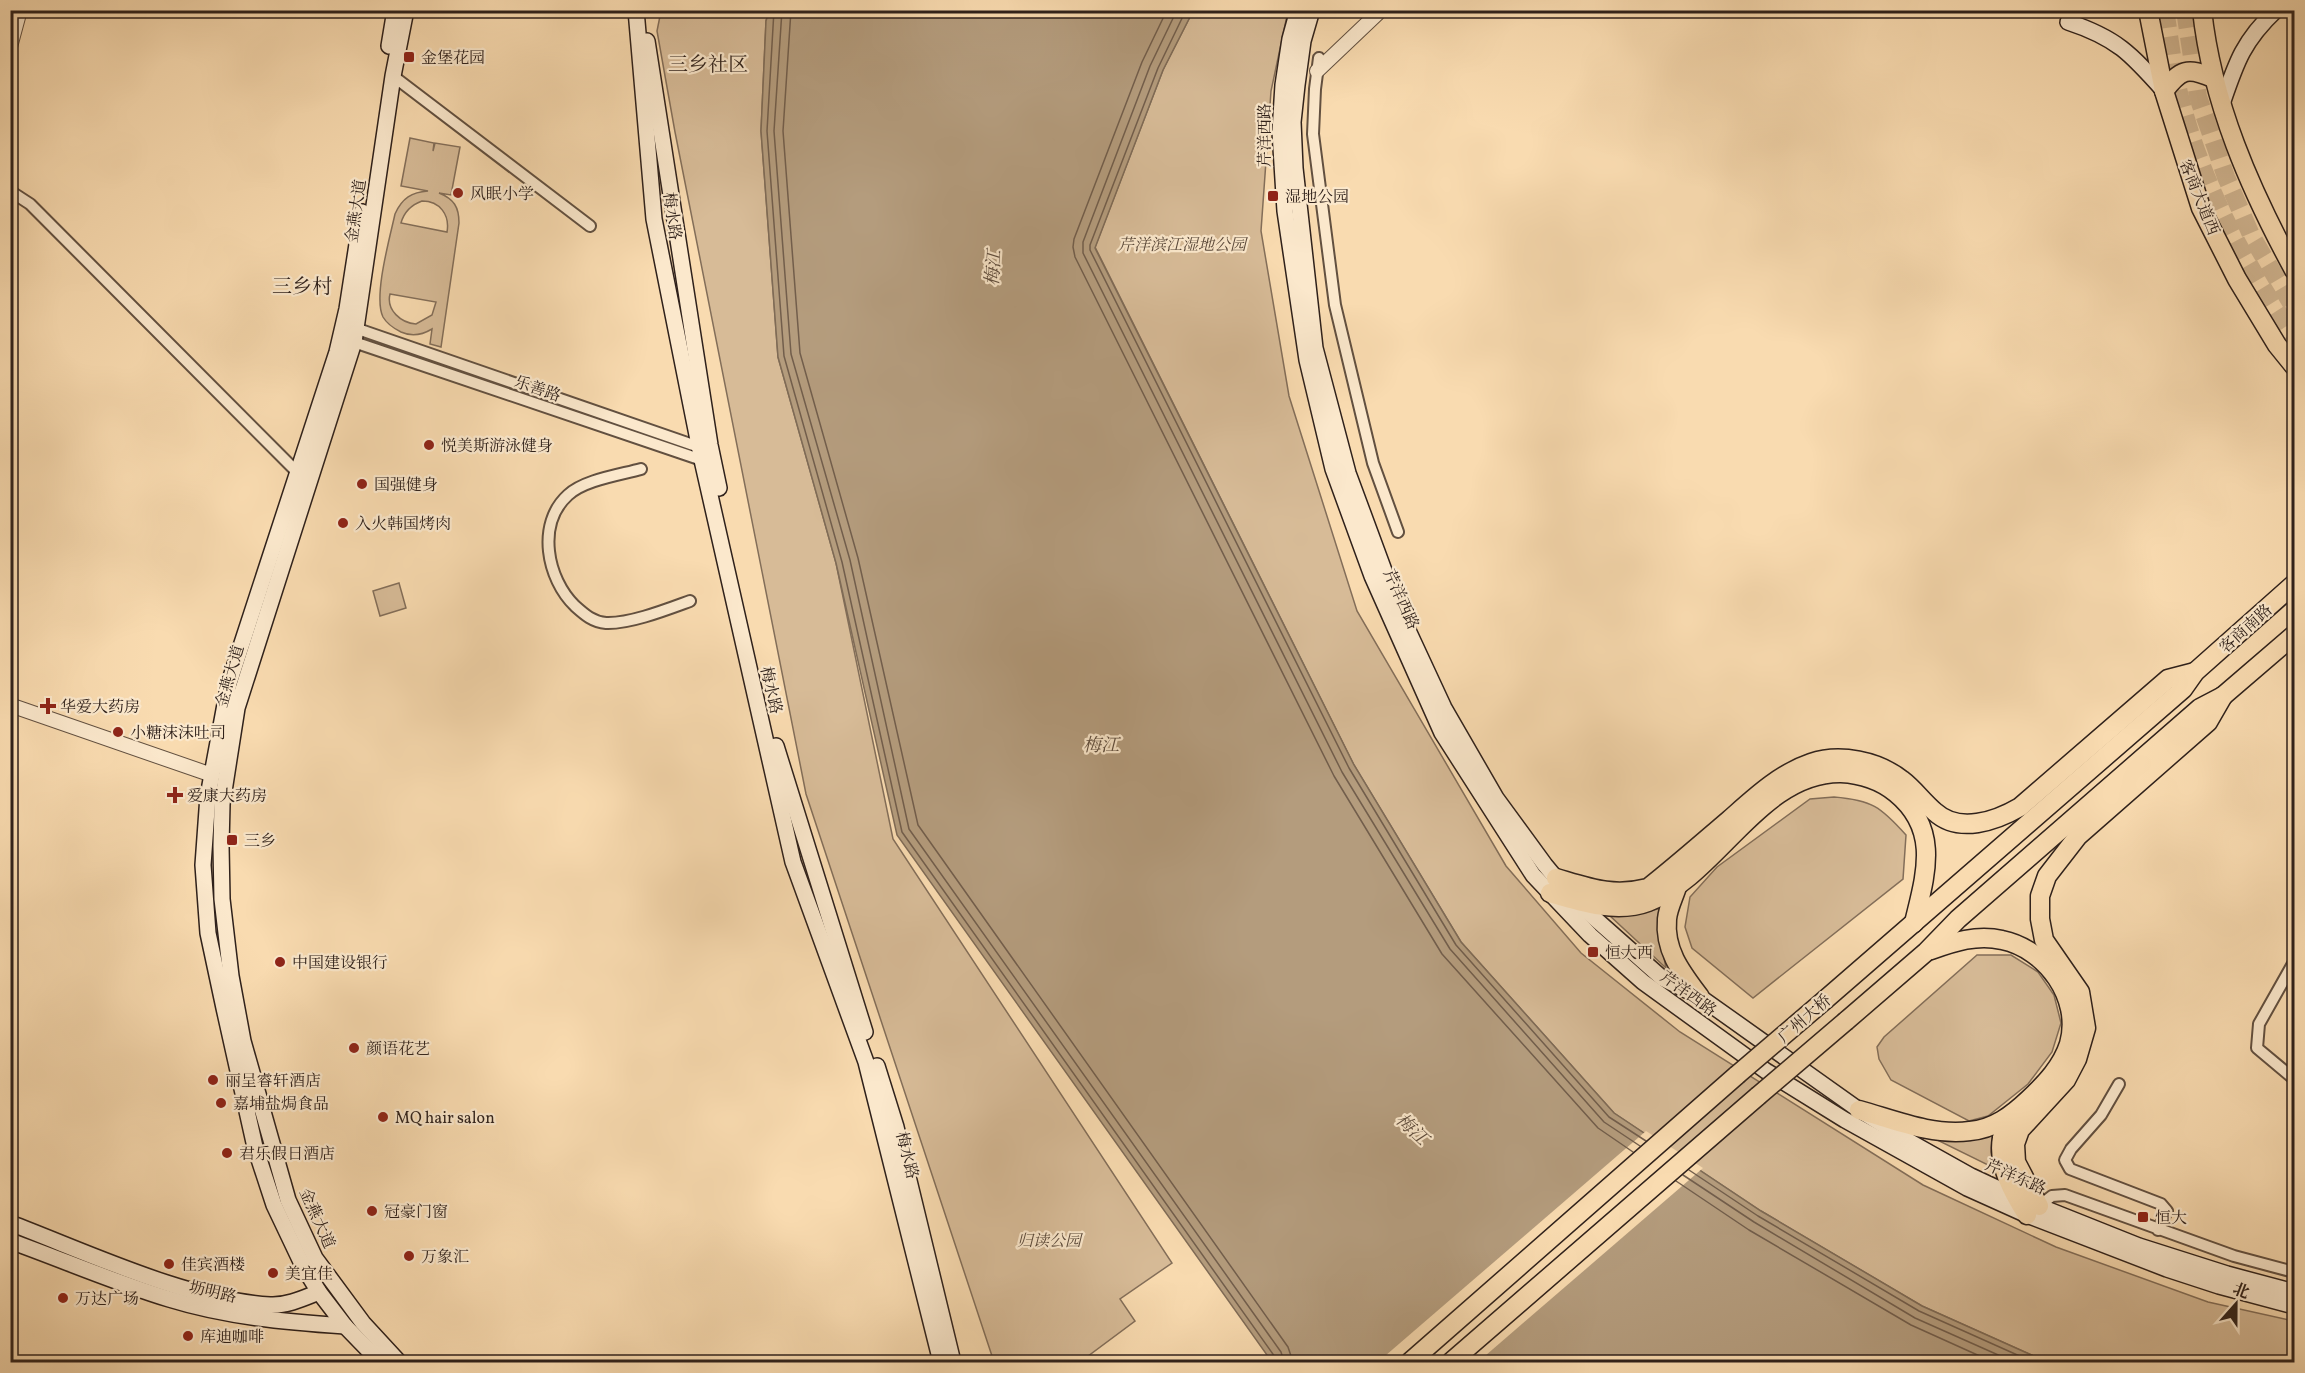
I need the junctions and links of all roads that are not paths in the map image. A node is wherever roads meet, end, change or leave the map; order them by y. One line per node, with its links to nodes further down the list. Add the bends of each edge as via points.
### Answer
1 (20, 10): 13 (street)
2 (395, 10): 26 (main road, 金燕大道, via 347,309)
3 (406, 10): 15 (main road, 金燕大道)
4 (636, 10): 24 (main road, 梅水路, via 654,219)
5 (646, 10): 24 (main road, 梅水路, via 644,27)
6 (1298, 10): 35 (main road, 芹洋西路, via 1283,85 1280,132 1285,211 1307,360 1333,469 1372,576 1442,733 1533,875)
7 (1312, 10): 35 (main road, 芹洋西路, via 1303,42 1293,122 1295,168 1316,348 1348,473 1399,610 1444,708)
8 (2148, 10): 17 (highway, 客商大道西)
9 (2202, 10): 16 (highway)
10 (2276, 10): 18 (main road, via 2245,45)
11 (1378, 13): 14 (street)
12 (2068, 22): 17 (main road, via 2095,31 2130,53)
13 (10, 47)
14 (1318, 65): 27 (street, via 1313,134 1335,305 1373,463)
15 (393, 76): 20 (street); 22 (main road, 金燕大道)
16 (2213, 78): 17 (highway, via 2198,71 2185,71); 18 (highway)
17 (2164, 91): 23 (highway, 客商大道西, via 2201,208 2237,279 2277,345)
18 (2222, 104): 21 (highway, via 2267,219)
19 (10, 191): 26 (street, via 30,204)
20 (590, 226)
21 (2295, 270)
22 (355, 335): 24 (street, 乐善路); 59 (main road, 金燕大道, via 237,708 222,804 222,899 243,1041 288,1200 315,1258 363,1323)
23 (2295, 366)
24 (706, 452): 60 (main road, 梅水路, via 793,862 866,1062); 61 (main road, 梅水路, via 764,708 896,1127)
25 (640, 469): 29 (street, via 592,482 568,494 555,512 549,538 555,579 589,618 607,623 648,616)
26 (298, 473): 34 (main road, 金燕大道, via 229,683)
27 (1398, 532)
28 (2295, 584): 31 (highway, 客商南路)
29 (690, 602)
30 (2295, 635): 32 (highway)
31 (2195, 672): 35 (highway, via 2168,679 2020,807 2002,817 1957,824 1936,814 1902,779 1879,766 1856,760 1813,762 1769,786 1648,888 1628,893); 38 (highway, 广州大桥, via 2183,689)
32 (2223, 696): 39 (highway, 广州大桥, via 2200,708); 49 (highway, via 2208,722 2078,836 2048,876 2040,896 2044,940 2080,992 2086,1028 2066,1080 2020,1130 2015,1144 2016,1162)
33 (10, 705): 34 (street)
34 (212, 775): 54 (main road, 金燕大道, via 203,865 208,933 255,1147 274,1205)
35 (1553, 886): 37 (highway); 43 (main road, 芹洋西路, via 1590,935 1644,982)
36 (1677, 886): 37 (highway, via 1647,903 1626,906); 38 (highway, via 1782,792 1830,773 1854,774 1878,781 1915,813 1927,856); 41 (highway, via 1667,918 1668,944 1675,963)
37 (1574, 900): 41 (main road, 芹洋西路, via 1662,978)
38 (1914, 923): 62 (highway, 广州大桥, bridge)
39 (1926, 951): 47 (highway, via 1978,938 2002,940 2025,948 2046,963 2060,980 2068,1004 2069,1043 2050,1078); 63 (highway, 广州大桥, bridge)
40 (2295, 962): 44 (street, via 2259,1024 2257,1048)
41 (1700, 997): 42 (main road, 芹洋西路)
42 (1750, 1034): 46 (main road, 芹洋东路)
43 (1766, 1071): 49 (main road, 芹洋东路, via 1967,1188)
44 (2295, 1079)
45 (2119, 1084): 51 (street, via 2101,1115 2065,1160 2070,1169 2161,1204 2167,1211)
46 (1859, 1110): 47 (highway, via 1941,1132 1988,1128); 48 (main road, 芹洋东路, via 1971,1176)
47 (2012, 1115): 48 (highway, via 2002,1135 2001,1152)
48 (2016, 1197): 49 (highway)
49 (2033, 1210): 51 (street, via 2052,1196 2065,1195); 55 (main road, 芹洋东路, via 2227,1274); 56 (main road, 芹洋东路, via 2167,1269)
50 (10, 1223): 54 (main road, 坜明路, via 169,1283 225,1298 272,1305)
51 (2158, 1230): 53 (street)
52 (10, 1241): 57 (main road, 坜明路, via 170,1299 224,1313)
53 (2295, 1272)
54 (319, 1292): 57 (main road, 金燕大道)
55 (2295, 1292)
56 (2295, 1306)
57 (345, 1326): 58 (main road, 金燕大道)
58 (380, 1362)
59 (399, 1362)
60 (941, 1362)
61 (953, 1362)
62 (1410, 1362)
63 (1451, 1362)

